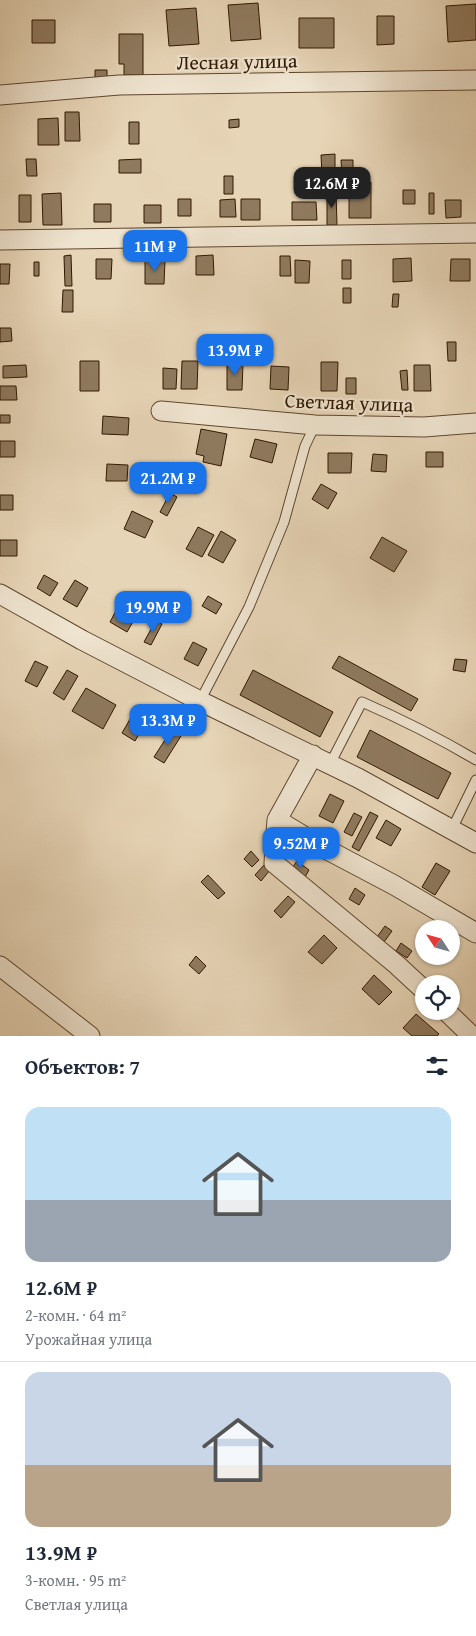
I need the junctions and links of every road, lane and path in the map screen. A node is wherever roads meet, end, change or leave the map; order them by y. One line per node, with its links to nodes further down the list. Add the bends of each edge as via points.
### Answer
1 (476, 80): 2 (street, Лесная улица, via 119,85)
2 (0, 96)
3 (476, 233): 4 (street)
4 (0, 240)
5 (161, 410): 7 (street, Светлая улица)
6 (476, 423): 7 (street, Светлая улица, via 424,427)
7 (315, 425): 9 (lane, via 305,446 284,522 248,607)
8 (0, 594): 9 (street)
9 (200, 701): 10 (street)
10 (322, 760): 11 (lane, via 362,702); 13 (street); 14 (street)
11 (476, 760)
12 (476, 780): 14 (lane)
13 (277, 820): 16 (street); 18 (street, via 274,863)
14 (452, 829): 15 (street)
15 (476, 843)
16 (476, 933)
17 (0, 966): 20 (street)
18 (415, 982)
19 (455, 1020): 21 (street)
20 (90, 1036)
21 (472, 1036)

